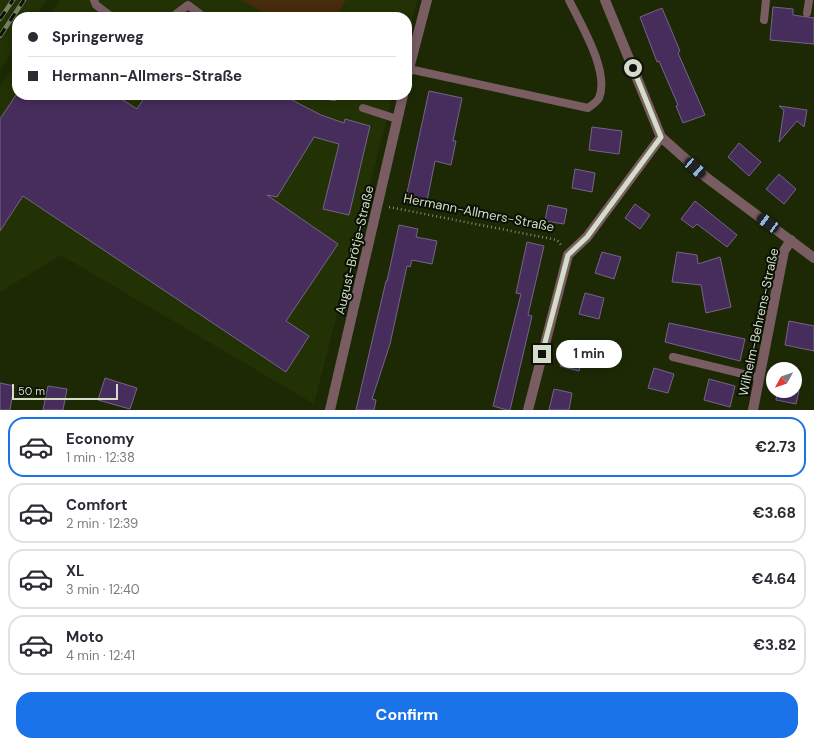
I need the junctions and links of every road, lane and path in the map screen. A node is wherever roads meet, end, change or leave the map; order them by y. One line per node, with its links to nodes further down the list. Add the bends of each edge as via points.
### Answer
1 (94, 0): 7 (lane)
2 (427, 0): 12 (street)
3 (570, 0): 13 (lane, via 597,59 602,87 598,100 588,108)
4 (605, 0): 17 (street)
5 (766, 0): 11 (lane)
6 (809, 0): 10 (lane)
7 (105, 12)
8 (179, 12): 9 (lane, via 188,5)
9 (197, 12)
10 (808, 13)
11 (764, 20)
12 (412, 58)
13 (412, 74)
14 (402, 100): 16 (street, August-Brötje-Straße)
15 (363, 108): 16 (lane)
16 (397, 119): 18 (street, August-Brötje-Straße)
17 (661, 137): 19 (street, via 707,178); 20 (street, via 587,237)
18 (378, 205): 20 (path, Hermann-Allmers-Straße, via 557,240); 24 (street, August-Brötje-Straße)
19 (791, 240): 21 (street); 23 (street, Wilhelm-Behrens-Straße, via 784,251)
20 (568, 255): 25 (street)
21 (814, 258)
22 (673, 357): 23 (lane)
23 (760, 378): 26 (street, Wilhelm-Behrens-Straße)
24 (330, 410)
25 (528, 410)
26 (753, 410)

